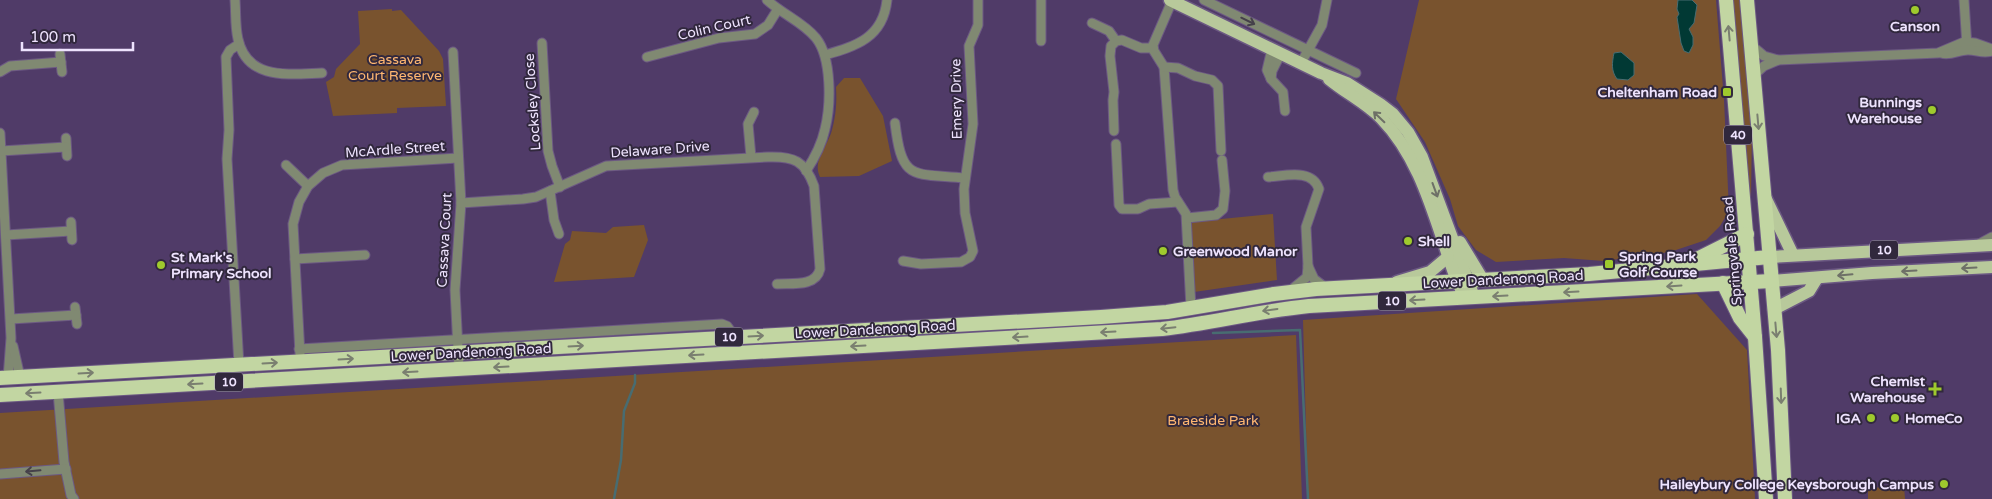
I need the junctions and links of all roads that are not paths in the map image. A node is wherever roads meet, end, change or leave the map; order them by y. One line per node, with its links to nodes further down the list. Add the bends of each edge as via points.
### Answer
1 (235, 0): 18 (street)
2 (767, 0): 13 (street)
3 (887, 0): 26 (street, via 880,22 870,36 855,46)
4 (978, 0): 50 (street, Emery Drive, via 978,25 970,46 973,124)
5 (1041, 0): 15 (street)
6 (1204, 0): 12 (street)
7 (1327, 0): 24 (street, via 1322,25)
8 (1726, 0): 61 (highway, Springvale Road / 40, one-way to 8)
9 (1748, 0): 19 (highway, 40)
10 (1964, 0): 20 (street)
11 (1171, 1): 21 (street, via 1154,38); 23 (main road)
12 (1218, 3): 24 (street, one-way to 24)
13 (778, 9): 26 (street, via 810,31); 27 (street, Colin Court, via 768,25 755,34 719,38)
14 (1092, 22): 16 (street, via 1109,32)
15 (1041, 41)
16 (1116, 41): 21 (street); 40 (street, via 1110,52)
17 (542, 43): 52 (street, Locksley Close, via 548,151)
18 (239, 44): 33 (street, via 253,65 266,72 285,75); 95 (street, via 226,57 227,159)
19 (1751, 45): 28 (street, via 1764,56); 36 (highway, 40)
20 (1967, 46): 22 (street); 28 (street, via 1938,53)
21 (1153, 48): 31 (street)
22 (1992, 50)
23 (1276, 51): 30 (main road); 38 (street, via 1267,70 1283,92)
24 (1308, 51): 30 (street); 35 (street)
25 (452, 52): 46 (street, Cassava Court)
26 (825, 55): 48 (street, via 827,119 815,155)
27 (646, 57)
28 (1778, 60): 36 (street)
29 (61, 63): 32 (street, via 10,66)
30 (1301, 64): 34 (main road)
31 (1164, 67): 55 (street, via 1172,185); 57 (street, via 1178,68 1212,80 1218,86 1225,191 1223,209 1216,215)
32 (0, 72)
33 (322, 73)
34 (1321, 73): 58 (main road, one-way to 58, via 1347,82 1372,98 1405,127 1422,157); 68 (main road, one-way to 34, via 1402,142 1364,103)
35 (1356, 74)
36 (1754, 75): 54 (highway, 40, one-way to 54)
37 (754, 112): 45 (street, via 748,124)
38 (1285, 112)
39 (894, 123): 50 (street, via 900,157 910,170)
40 (1114, 130)
41 (0, 133): 44 (street)
42 (1116, 144): 55 (street, via 1119,205 1122,209)
43 (66, 147): 44 (street)
44 (1, 151): 62 (street)
45 (751, 157): 48 (street, Delaware Drive, via 777,156); 52 (street, Delaware Drive, via 606,166)
46 (458, 158): 51 (street, McArdle Street, via 342,165 323,173); 56 (street, Cassava Court)
47 (286, 165): 51 (street)
48 (804, 169): 82 (street, via 816,194 819,272 810,281)
49 (1268, 177): 74 (street, via 1308,176 1318,186 1318,196 1306,227)
50 (964, 178): 72 (street, Emery Drive, via 965,213 973,248 970,258 961,262 921,264)
51 (308, 186): 71 (street, McArdle Street, via 293,224)
52 (560, 187): 53 (street, Delaware Drive)
53 (550, 191): 56 (street, Delaware Drive, via 523,199); 60 (street)
54 (1764, 194): 67 (main road); 69 (highway, 40)
55 (1178, 202): 57 (street)
56 (461, 203): 93 (street, Cassava Court, via 455,290)
57 (1187, 218): 87 (street)
58 (1447, 224): 77 (main road); 78 (main road)
59 (71, 231): 62 (street)
60 (558, 234)
61 (1747, 234): 70 (highway, Springvale Road / 40); 73 (highway)
62 (6, 235): 90 (street)
63 (1992, 237): 65 (street)
64 (1992, 245): 65 (main road, 10)
65 (1974, 246): 67 (main road, 10)
66 (365, 255): 71 (street)
67 (1793, 255): 69 (main road, 10)
68 (1448, 257): 78 (main road); 83 (main road, via 1430,272)
69 (1769, 257): 70 (highway, 10); 79 (highway, 40)
70 (1749, 258): 73 (highway, Lower Dandenong Road / 10); 80 (highway, Springvale Road / 40)
71 (295, 259): 94 (street, McArdle Street)
72 (903, 260)
73 (1688, 264): 77 (highway, Lower Dandenong Road / 10)
74 (1308, 266): 84 (street, via 1312,277); 85 (street, via 1304,281)
75 (1992, 267): 76 (main road, 10, one-way to 76)
76 (1817, 278): 79 (main road, 10); 88 (main road, via 1809,291)
77 (1483, 280): 78 (highway, Lower Dandenong Road / 10)
78 (1462, 281): 83 (highway, Lower Dandenong Road / 10); 86 (main road)
79 (1771, 281): 80 (highway, 10); 88 (highway, 40)
80 (1751, 282): 81 (highway, Lower Dandenong Road / 10); 92 (highway, Springvale Road / 40)
81 (1723, 283): 86 (highway, Lower Dandenong Road / 10, one-way to 86); 92 (highway, via 1740,318)
82 (777, 284)
83 (1388, 285): 84 (highway, Lower Dandenong Road / 10)
84 (1327, 288): 85 (highway, Lower Dandenong Road / 10)
85 (1289, 292): 87 (highway, Lower Dandenong Road / 10)
86 (1470, 297): 96 (highway, Lower Dandenong Road / 10, one-way to 96, via 1294,307 1162,328)
87 (1192, 308): 91 (highway, Lower Dandenong Road / 10, one-way to 87, via 1101,317)
88 (1774, 309): 104 (highway, 40, one-way to 104)
89 (76, 315): 90 (street)
90 (10, 319): 97 (street)
91 (735, 337): 93 (highway, Lower Dandenong Road / 10, one-way to 91); 93 (street, Lower Dandenong Road, via 725,325)
92 (1755, 337): 103 (highway, Springvale Road / 40)
93 (457, 346): 94 (highway, Lower Dandenong Road / 10); 96 (street, Cassava Court)
94 (300, 355): 95 (highway, Lower Dandenong Road / 10, one-way to 94)
95 (239, 365): 97 (highway, Lower Dandenong Road / 10, one-way to 95)
96 (459, 369): 98 (highway, Lower Dandenong Road / 10, one-way to 98)
97 (9, 378)
98 (58, 392): 99 (highway, Lower Dandenong Road / 10, one-way to 99); 100 (street)
99 (0, 395)
100 (66, 468): 101 (street, one-way to 101); 102 (street)
101 (0, 474)
102 (74, 499)
103 (1766, 499)
104 (1785, 499)

